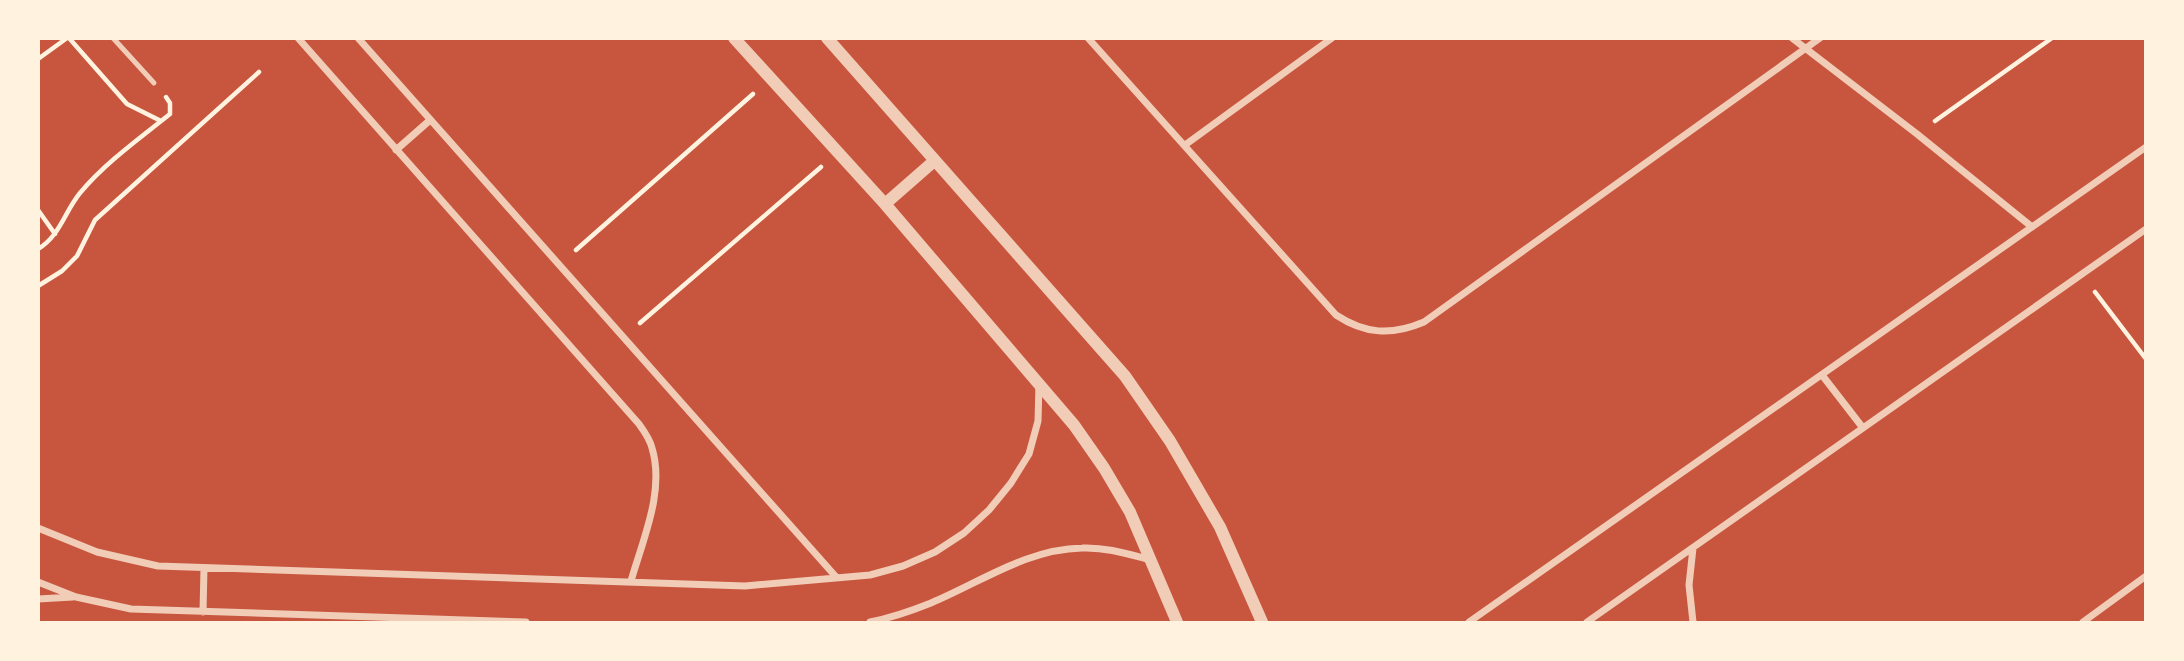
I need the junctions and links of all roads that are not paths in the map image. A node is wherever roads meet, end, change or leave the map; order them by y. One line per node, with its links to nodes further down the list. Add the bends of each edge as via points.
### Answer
1 (113, 38): 11 (lane)
2 (299, 38): 15 (street)
3 (358, 38): 12 (street)
4 (734, 38): 17 (street)
5 (827, 38): 16 (street)
6 (1088, 38): 13 (street)
7 (1332, 38): 13 (street)
8 (1792, 38): 10 (street)
9 (1820, 38): 10 (street)
10 (1807, 49): 13 (street, via 1424,322 1388,333 1369,331 1336,315); 18 (street)
11 (154, 83)
12 (429, 121): 15 (street); 28 (street)
13 (1185, 145)
14 (2146, 148): 18 (street)
15 (396, 150): 29 (street, via 639,424 651,444 656,489)
16 (933, 162): 17 (street); 37 (street, via 1125,376 1220,527)
17 (886, 204): 21 (street)
18 (2032, 227): 20 (street)
19 (2146, 229): 22 (street)
20 (1822, 375): 22 (street); 38 (street)
21 (1039, 384): 25 (street, via 1104,468); 28 (street, via 1038,421 1029,454 989,510 935,552 870,575)
22 (1863, 428): 24 (street)
23 (38, 528): 26 (street, via 97,552 158,566)
24 (1693, 548): 39 (street); 40 (street, via 1689,585)
25 (1151, 560): 35 (street, via 1116,550 1058,550 1009,565 922,606); 36 (street)
26 (204, 568): 29 (street); 33 (street)
27 (2146, 576): 41 (street)
28 (837, 578): 29 (street, via 745,586)
29 (631, 581)
30 (38, 582): 31 (street)
31 (76, 597): 32 (street); 33 (street, via 131,609)
32 (38, 599)
33 (203, 612): 34 (street)
34 (526, 622)
35 (870, 622)
36 (1177, 622)
37 (1262, 622)
38 (1469, 622)
39 (1587, 622)
40 (1693, 622)
41 (2083, 622)

